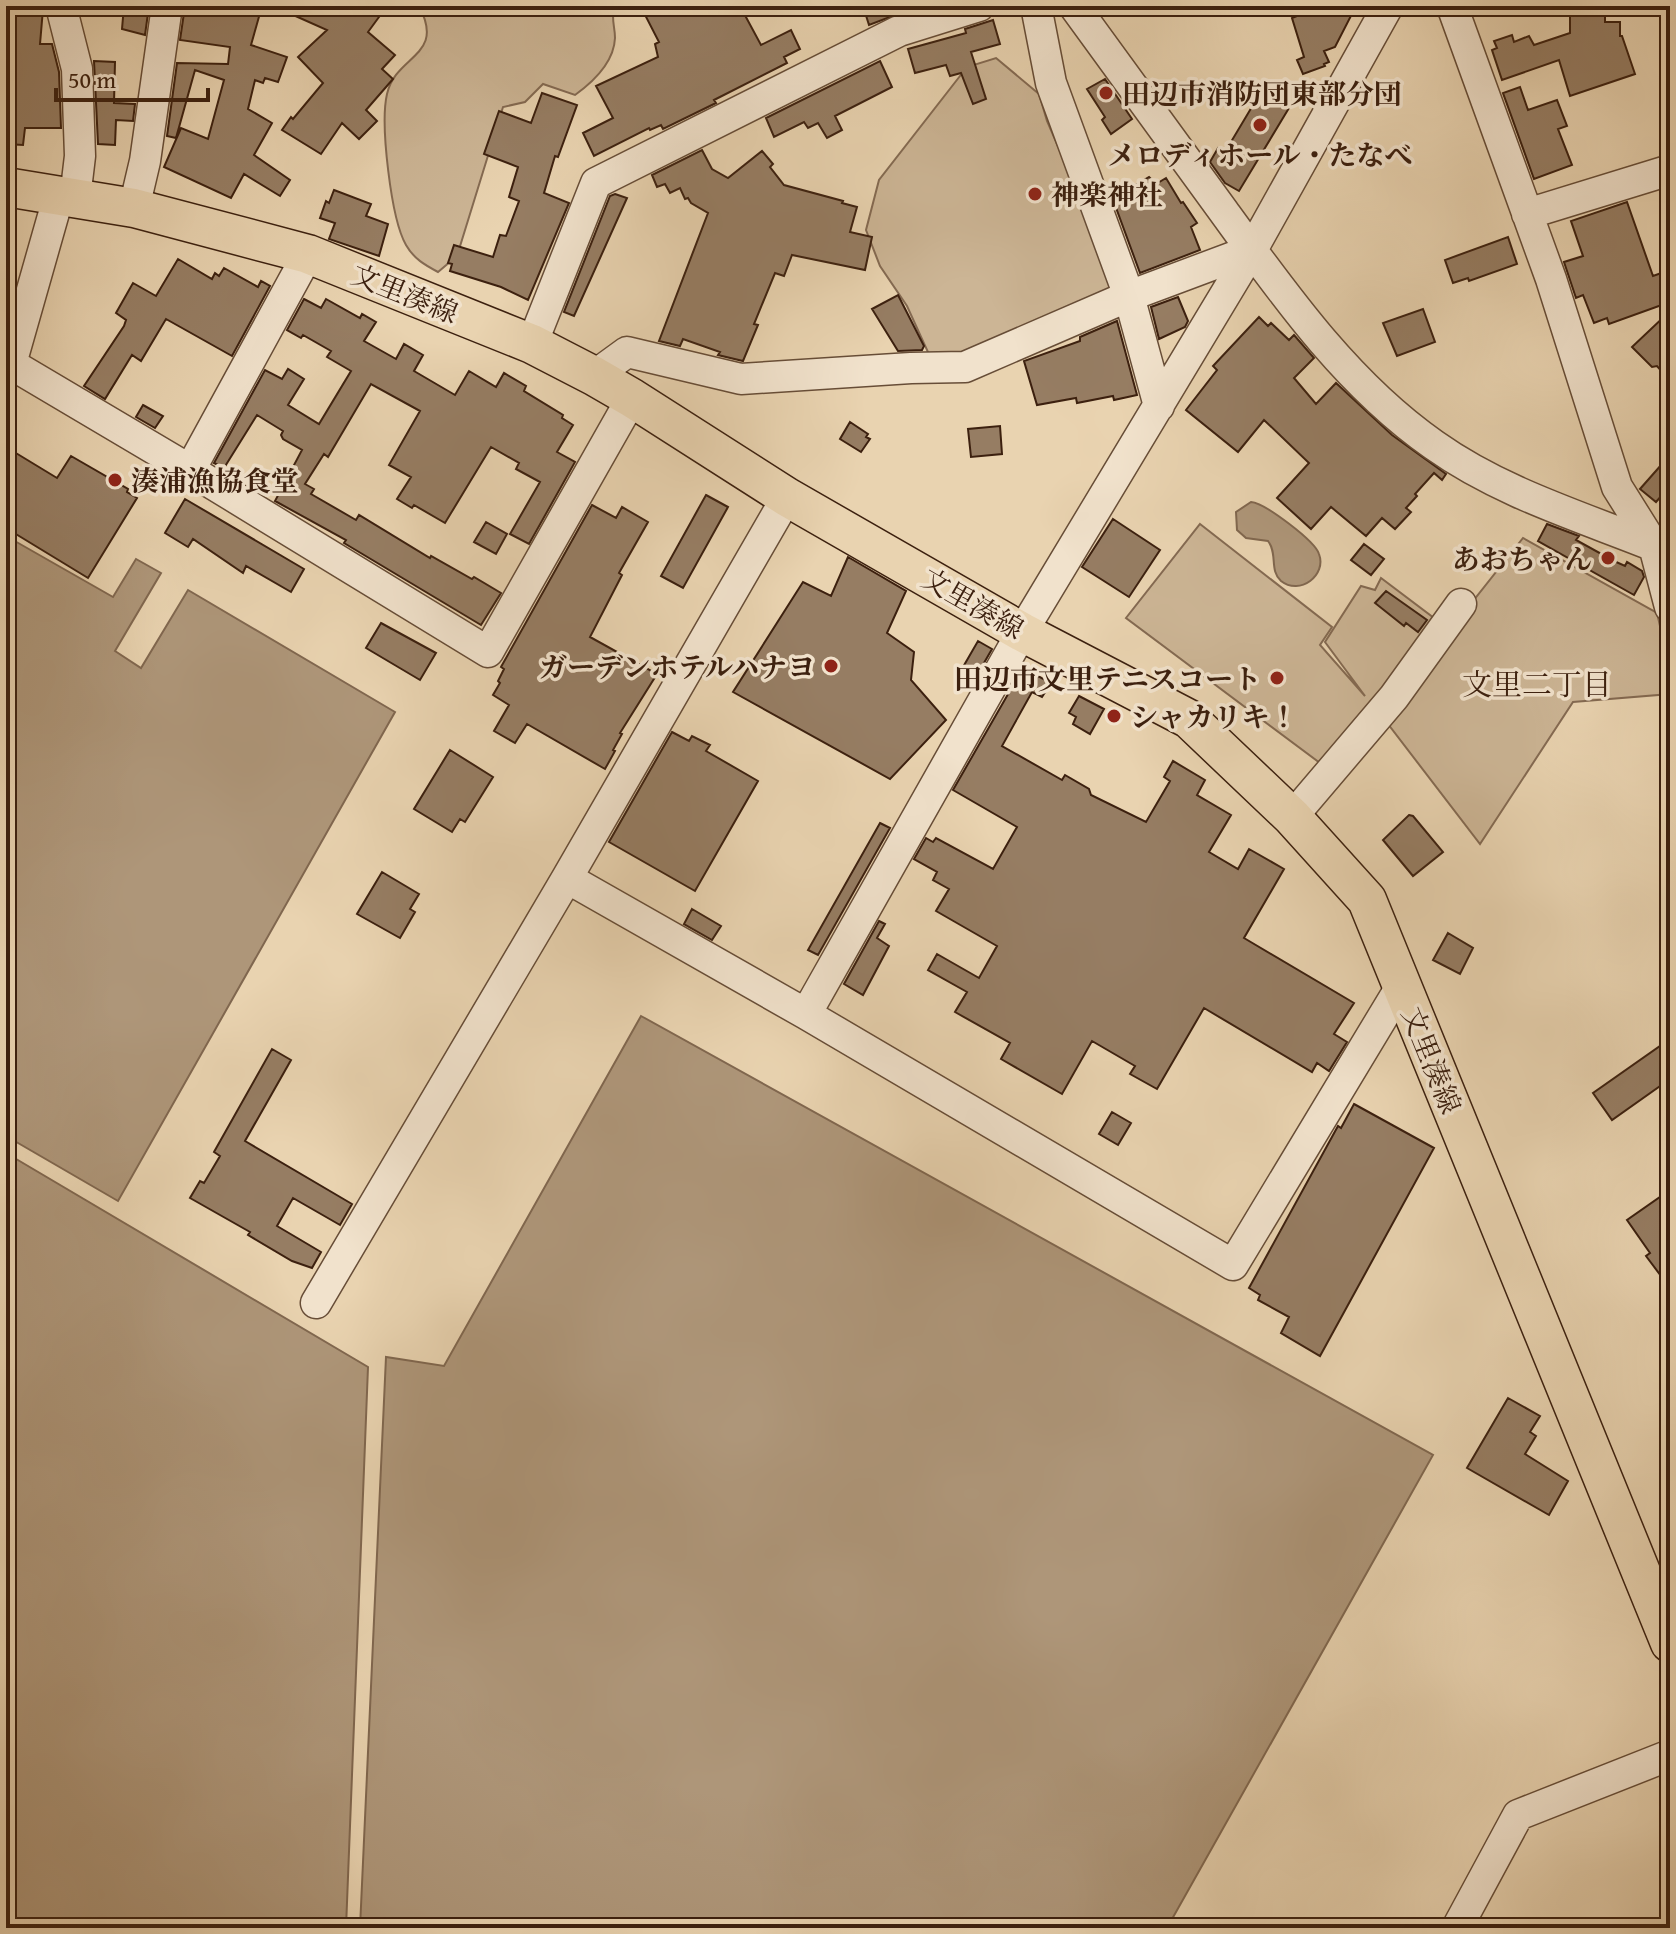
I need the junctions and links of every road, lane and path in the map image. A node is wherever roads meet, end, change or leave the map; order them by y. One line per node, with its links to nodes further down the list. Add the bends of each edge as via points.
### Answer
1 (61, 6): 10 (street, via 77,69 80,156)
2 (167, 6): 11 (street)
3 (979, 6): 16 (street, via 899,31 596,183)
4 (1036, 6): 15 (street, via 1051,83)
5 (1074, 6): 13 (street)
6 (1388, 6): 13 (street)
7 (1452, 6): 12 (street)
8 (1670, 170): 12 (street)
9 (6, 187): 10 (main road, 文里湊線)
10 (67, 197): 11 (main road, 文里湊線); 20 (street, via 11,364)
11 (134, 208): 14 (main road, 文里湊線)
12 (1527, 214): 22 (street, via 1617,487)
13 (1252, 250): 15 (street); 19 (street); 22 (street, via 1334,355 1433,445 1490,481)
14 (308, 254): 16 (main road, 文里湊線); 20 (street)
15 (1129, 296): 17 (street, via 965,367 741,379 627,352); 19 (street)
16 (532, 344): 17 (main road, 文里湊線)
17 (594, 376): 18 (main road, 文里湊線)
18 (632, 398): 20 (street, via 488,652); 21 (main road, 文里湊線)
19 (1159, 406): 25 (street)
20 (190, 470)
21 (787, 497): 25 (main road, 文里湊線); 27 (street)
22 (1654, 546): 24 (street)
23 (1461, 604): 26 (street, via 1394,697)
24 (1670, 607)
25 (1022, 632): 26 (main road, 文里湊線, via 1189,719); 29 (street)
26 (1292, 817): 28 (main road, 文里湊線, via 1367,900)
27 (567, 878): 29 (street); 30 (street)
28 (1402, 985): 29 (street, via 1233,1265); 31 (main road, 文里湊線)
29 (806, 1014)
30 (316, 1303)
31 (1670, 1643)
32 (1670, 1755): 33 (street, via 1518,1815)
33 (1457, 1928)

